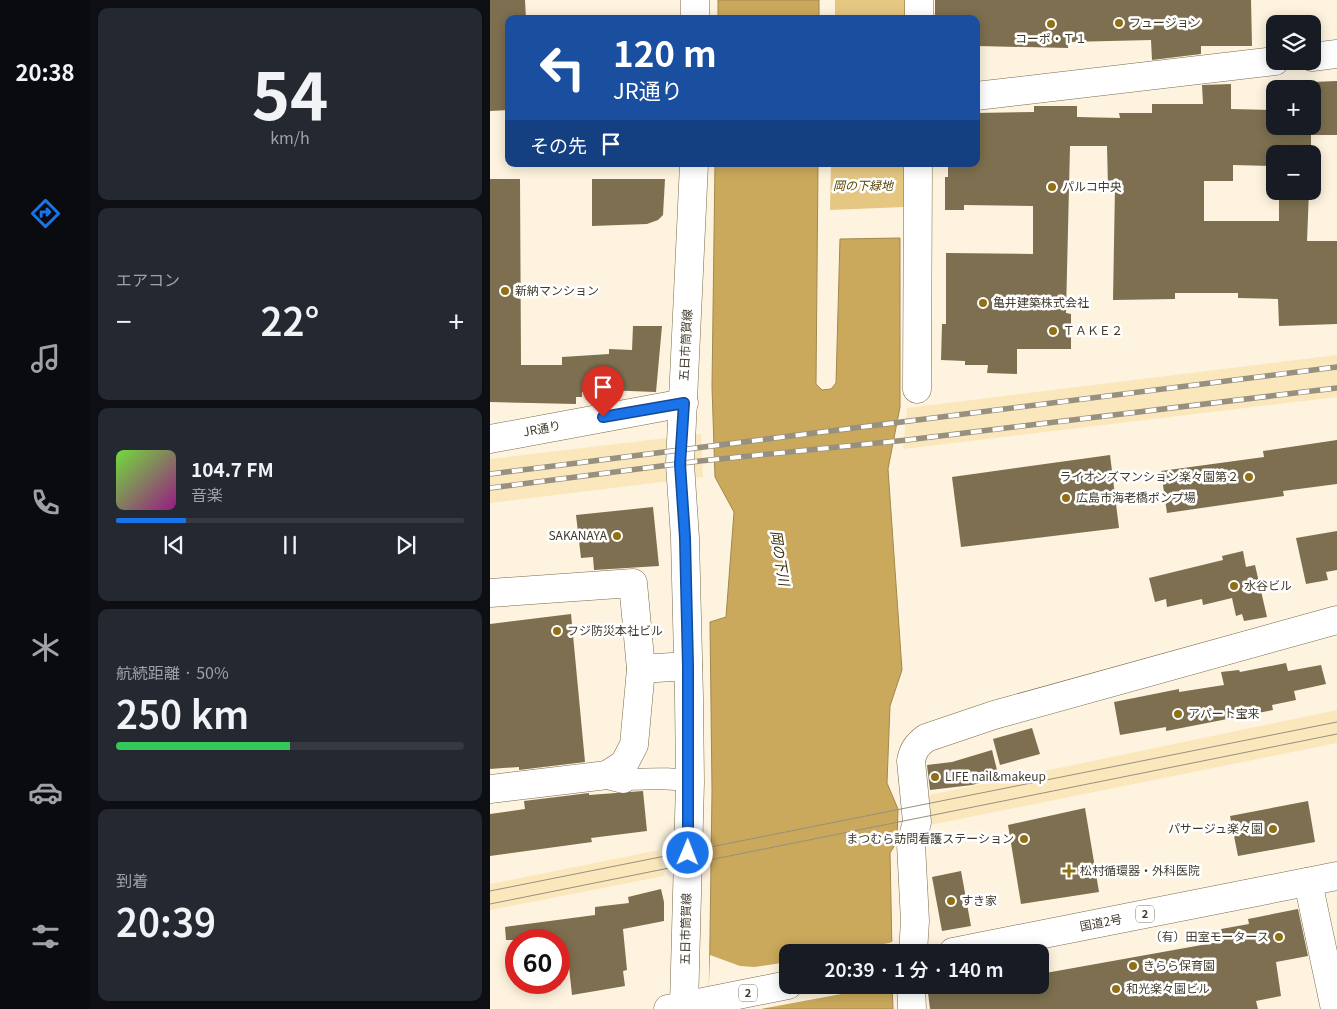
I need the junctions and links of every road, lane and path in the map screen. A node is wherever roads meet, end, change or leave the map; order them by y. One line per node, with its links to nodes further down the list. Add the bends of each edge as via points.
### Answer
1 (695, 0): 3 (main road)
2 (919, 0): 4 (main road)
3 (695, 15)
4 (919, 15)
5 (1337, 54): 6 (main road)
6 (1321, 56)
7 (1266, 62): 8 (main road)
8 (980, 96)
9 (694, 167): 12 (main road, 五日市筒賀線)
10 (918, 167): 11 (main road)
11 (917, 389)
12 (684, 403): 13 (main road, JR通り); 16 (main road, 五日市筒賀線, via 680,464)
13 (490, 439)
14 (490, 593): 17 (main road, via 633,583)
15 (1337, 620): 23 (main road, via 994,715 926,738 918,744 912,751 911,761 916,822 911,844 916,921)
16 (688, 666): 17 (main road); 19 (main road, 五日市筒賀線)
17 (641, 668): 18 (main road, via 634,745)
18 (615, 777): 19 (street, via 663,780 673,777); 20 (main road)
19 (690, 782): 27 (main road, 五日市筒賀線)
20 (490, 789)
21 (1337, 876): 22 (main road, 国道2号 / 2)
22 (1308, 882): 24 (main road, 国道2号 / 2); 29 (main road)
23 (914, 944)
24 (994, 944)
25 (779, 987): 27 (main road, 2)
26 (911, 994): 28 (main road)
27 (686, 1006)
28 (912, 1009)
29 (1334, 1009)

